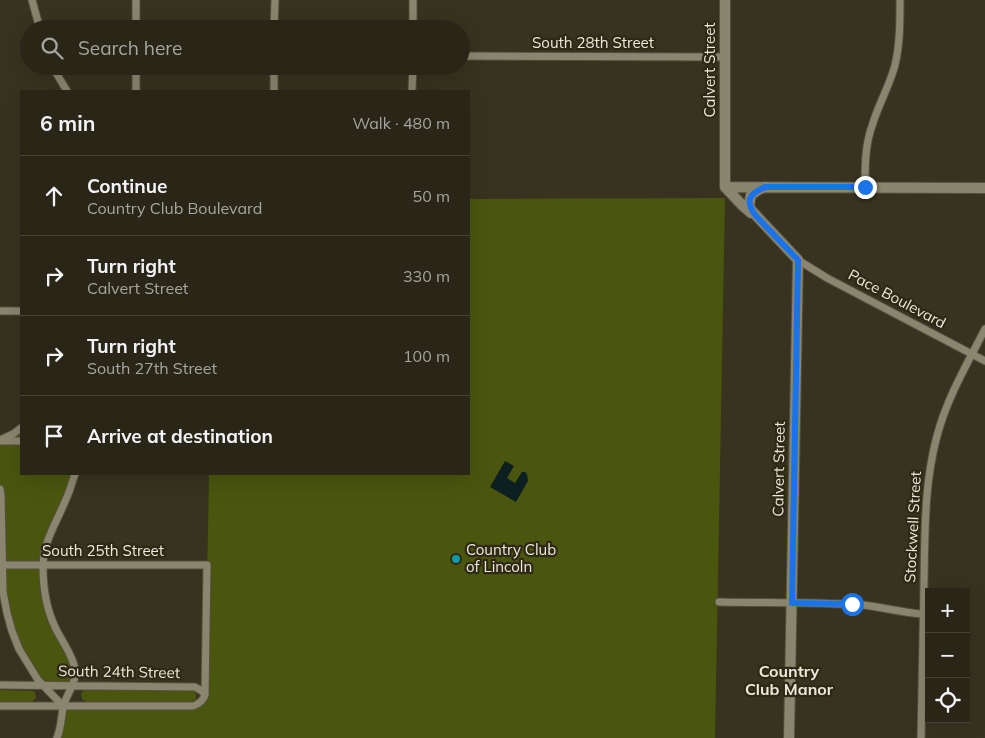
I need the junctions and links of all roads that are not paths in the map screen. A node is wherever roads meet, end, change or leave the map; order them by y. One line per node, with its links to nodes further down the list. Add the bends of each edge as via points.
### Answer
1 (32, 0): 7 (street)
2 (136, 0): 8 (street)
3 (275, 0): 9 (street)
4 (413, 0): 10 (street)
5 (725, 0): 12 (street, Calvert Street)
6 (900, 0): 23 (street, via 895,66 872,125 865,161)
7 (38, 20)
8 (136, 20)
9 (274, 20)
10 (413, 20)
11 (470, 56): 12 (street, South 28th Street)
12 (724, 56): 21 (street, Calvert Street)
13 (57, 75): 17 (street)
14 (136, 75): 18 (street)
15 (274, 75): 19 (street)
16 (413, 75): 20 (street)
17 (66, 90)
18 (136, 90)
19 (274, 90)
20 (412, 90)
21 (725, 187): 22 (street); 25 (street)
22 (765, 187): 23 (street); 25 (street, via 750,198 749,205)
23 (865, 187): 24 (street)
24 (985, 188)
25 (756, 216): 26 (street)
26 (798, 260): 30 (street, Pace Boulevard); 40 (street, Calvert Street)
27 (0, 311): 28 (street)
28 (20, 311)
29 (985, 329): 30 (street, Stockwell Street)
30 (972, 354): 31 (street, Pace Boulevard); 41 (street, Stockwell Street, via 944,414 931,460 926,502)
31 (985, 361)
32 (20, 429): 33 (street)
33 (0, 440): 34 (street)
34 (20, 441)
35 (75, 475): 38 (street, via 52,526)
36 (0, 489): 37 (street)
37 (1, 564): 38 (street, South 25th Street); 43 (street, via 6,613 12,631 19,649)
38 (43, 565): 44 (street, via 48,607 74,666); 45 (street, South 25th Street, via 207,565)
39 (719, 602): 40 (street)
40 (792, 603): 41 (street, via 872,606); 49 (street, Calvert Street)
41 (923, 614): 50 (street, Stockwell Street)
42 (0, 685): 43 (street, South 24th Street)
43 (42, 685): 44 (street, South 24th Street); 47 (street)
44 (73, 685): 45 (street, South 24th Street, via 195,687); 47 (street)
45 (205, 695): 47 (street, via 193,706)
46 (0, 706): 47 (street)
47 (63, 706): 48 (street)
48 (57, 738)
49 (789, 738)
50 (921, 738)

